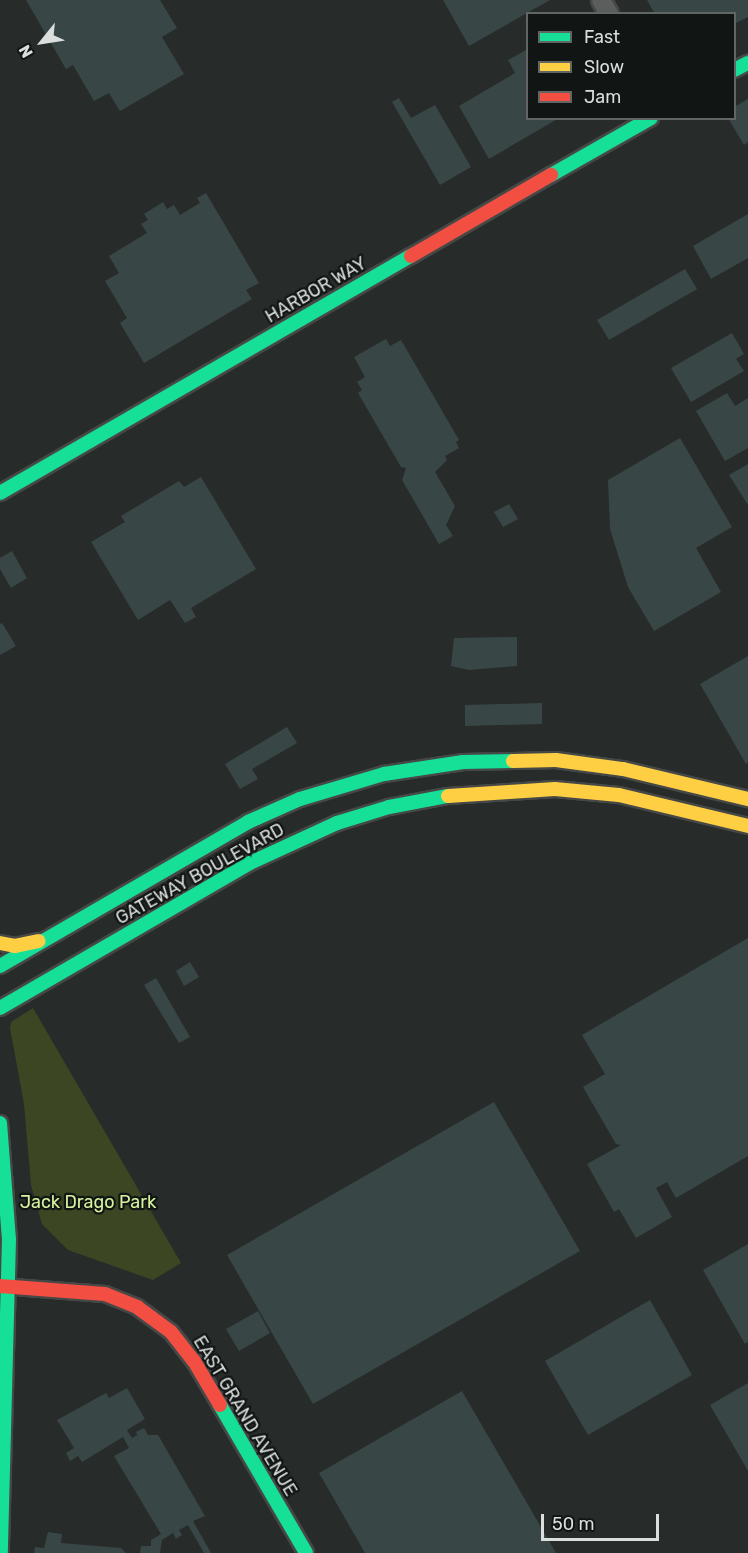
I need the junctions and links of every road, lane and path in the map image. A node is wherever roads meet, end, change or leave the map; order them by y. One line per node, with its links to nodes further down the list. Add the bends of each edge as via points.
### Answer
1 (648, 120): 2 (main road, HARBOR WAY)
2 (0, 493)
3 (748, 799): 5 (main road, GATEWAY BOULEVARD, via 632,771 556,760 464,762 384,774 300,800 248,822)
4 (748, 826): 8 (main road, GATEWAY BOULEVARD, via 630,797 566,790 493,790 405,803 337,824 250,863)
5 (55, 934): 6 (main road, via 15,946); 7 (main road, GATEWAY BOULEVARD)
6 (0, 943)
7 (0, 966)
8 (0, 1008)
9 (0, 1123): 10 (main road, via 6,1178)
10 (4, 1286): 11 (main road); 12 (main road, EAST GRAND AVENUE, via 105,1294 137,1307 171,1332 194,1361)
11 (1, 1553)
12 (306, 1553)

